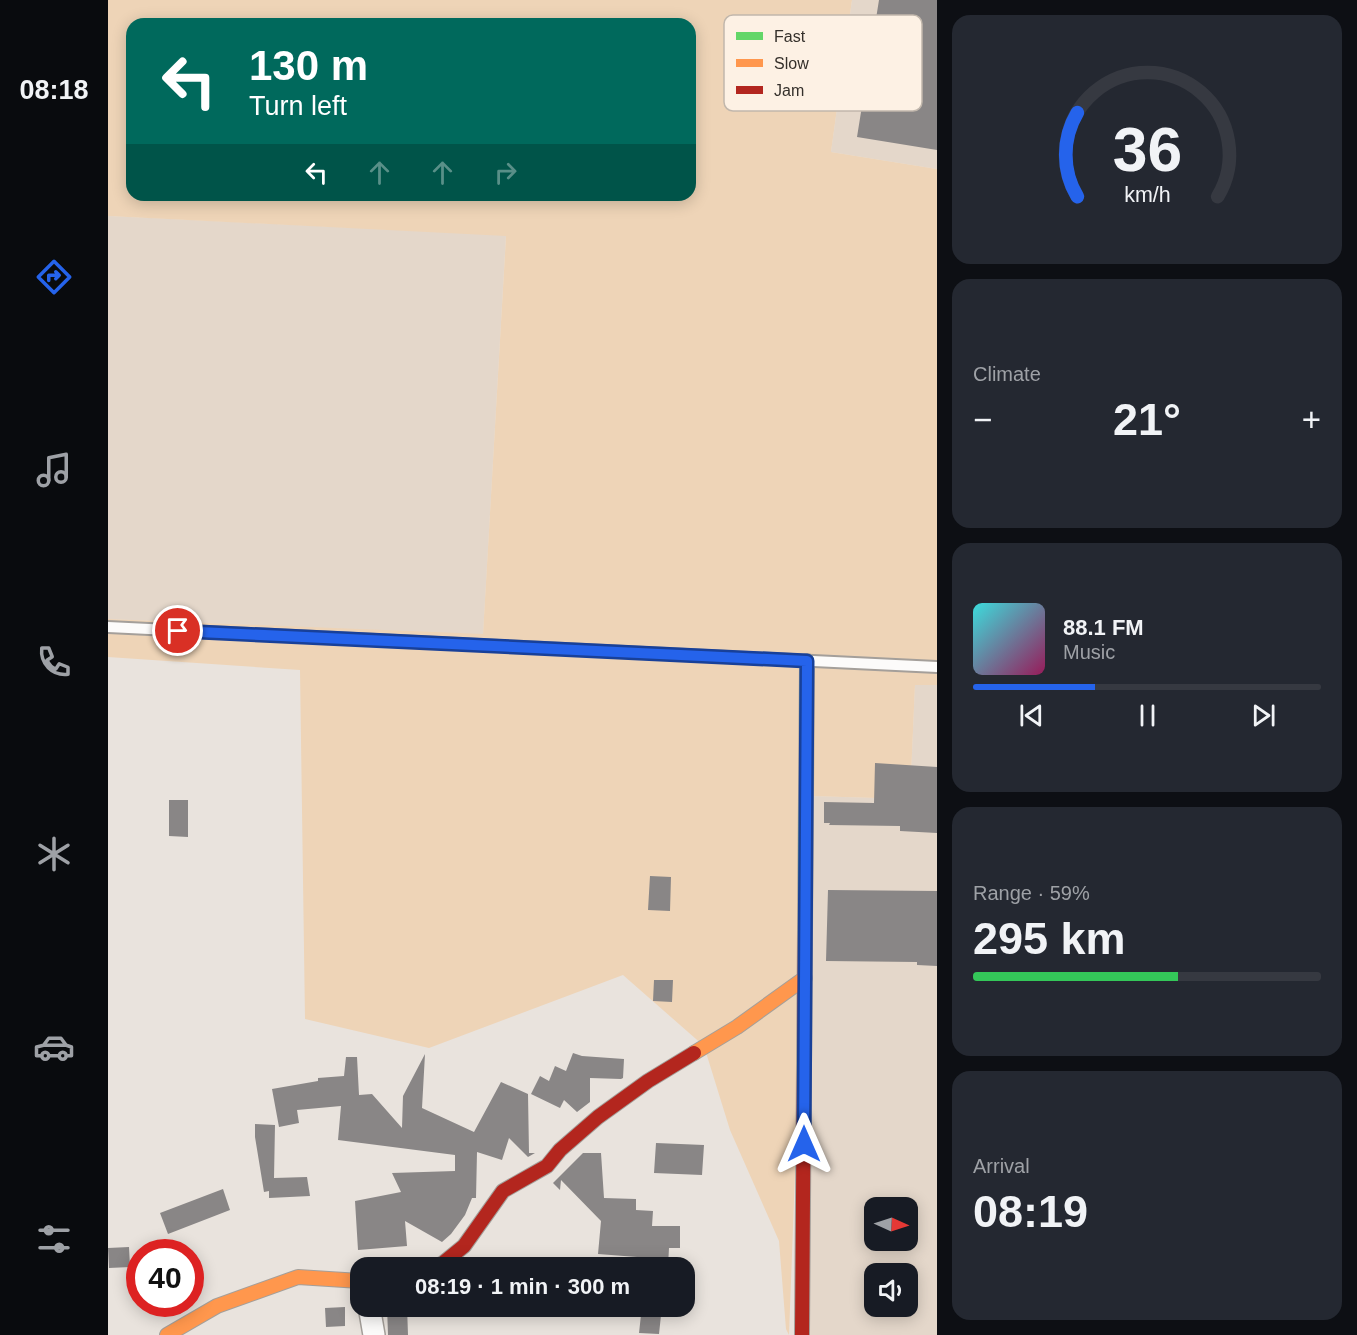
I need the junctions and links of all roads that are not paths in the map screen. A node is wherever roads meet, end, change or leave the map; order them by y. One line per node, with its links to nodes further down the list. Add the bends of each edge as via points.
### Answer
1 (108, 627): 2 (lane)
2 (807, 661): 3 (lane); 4 (street)
3 (937, 667)
4 (805, 978): 5 (street, via 737,1027 648,1081 598,1117 547,1166 503,1191 464,1246); 8 (street)
5 (451, 1257)
6 (350, 1280): 9 (street, via 298,1277 217,1306)
7 (371, 1317): 10 (street)
8 (802, 1334)
9 (167, 1335)
10 (374, 1335)

